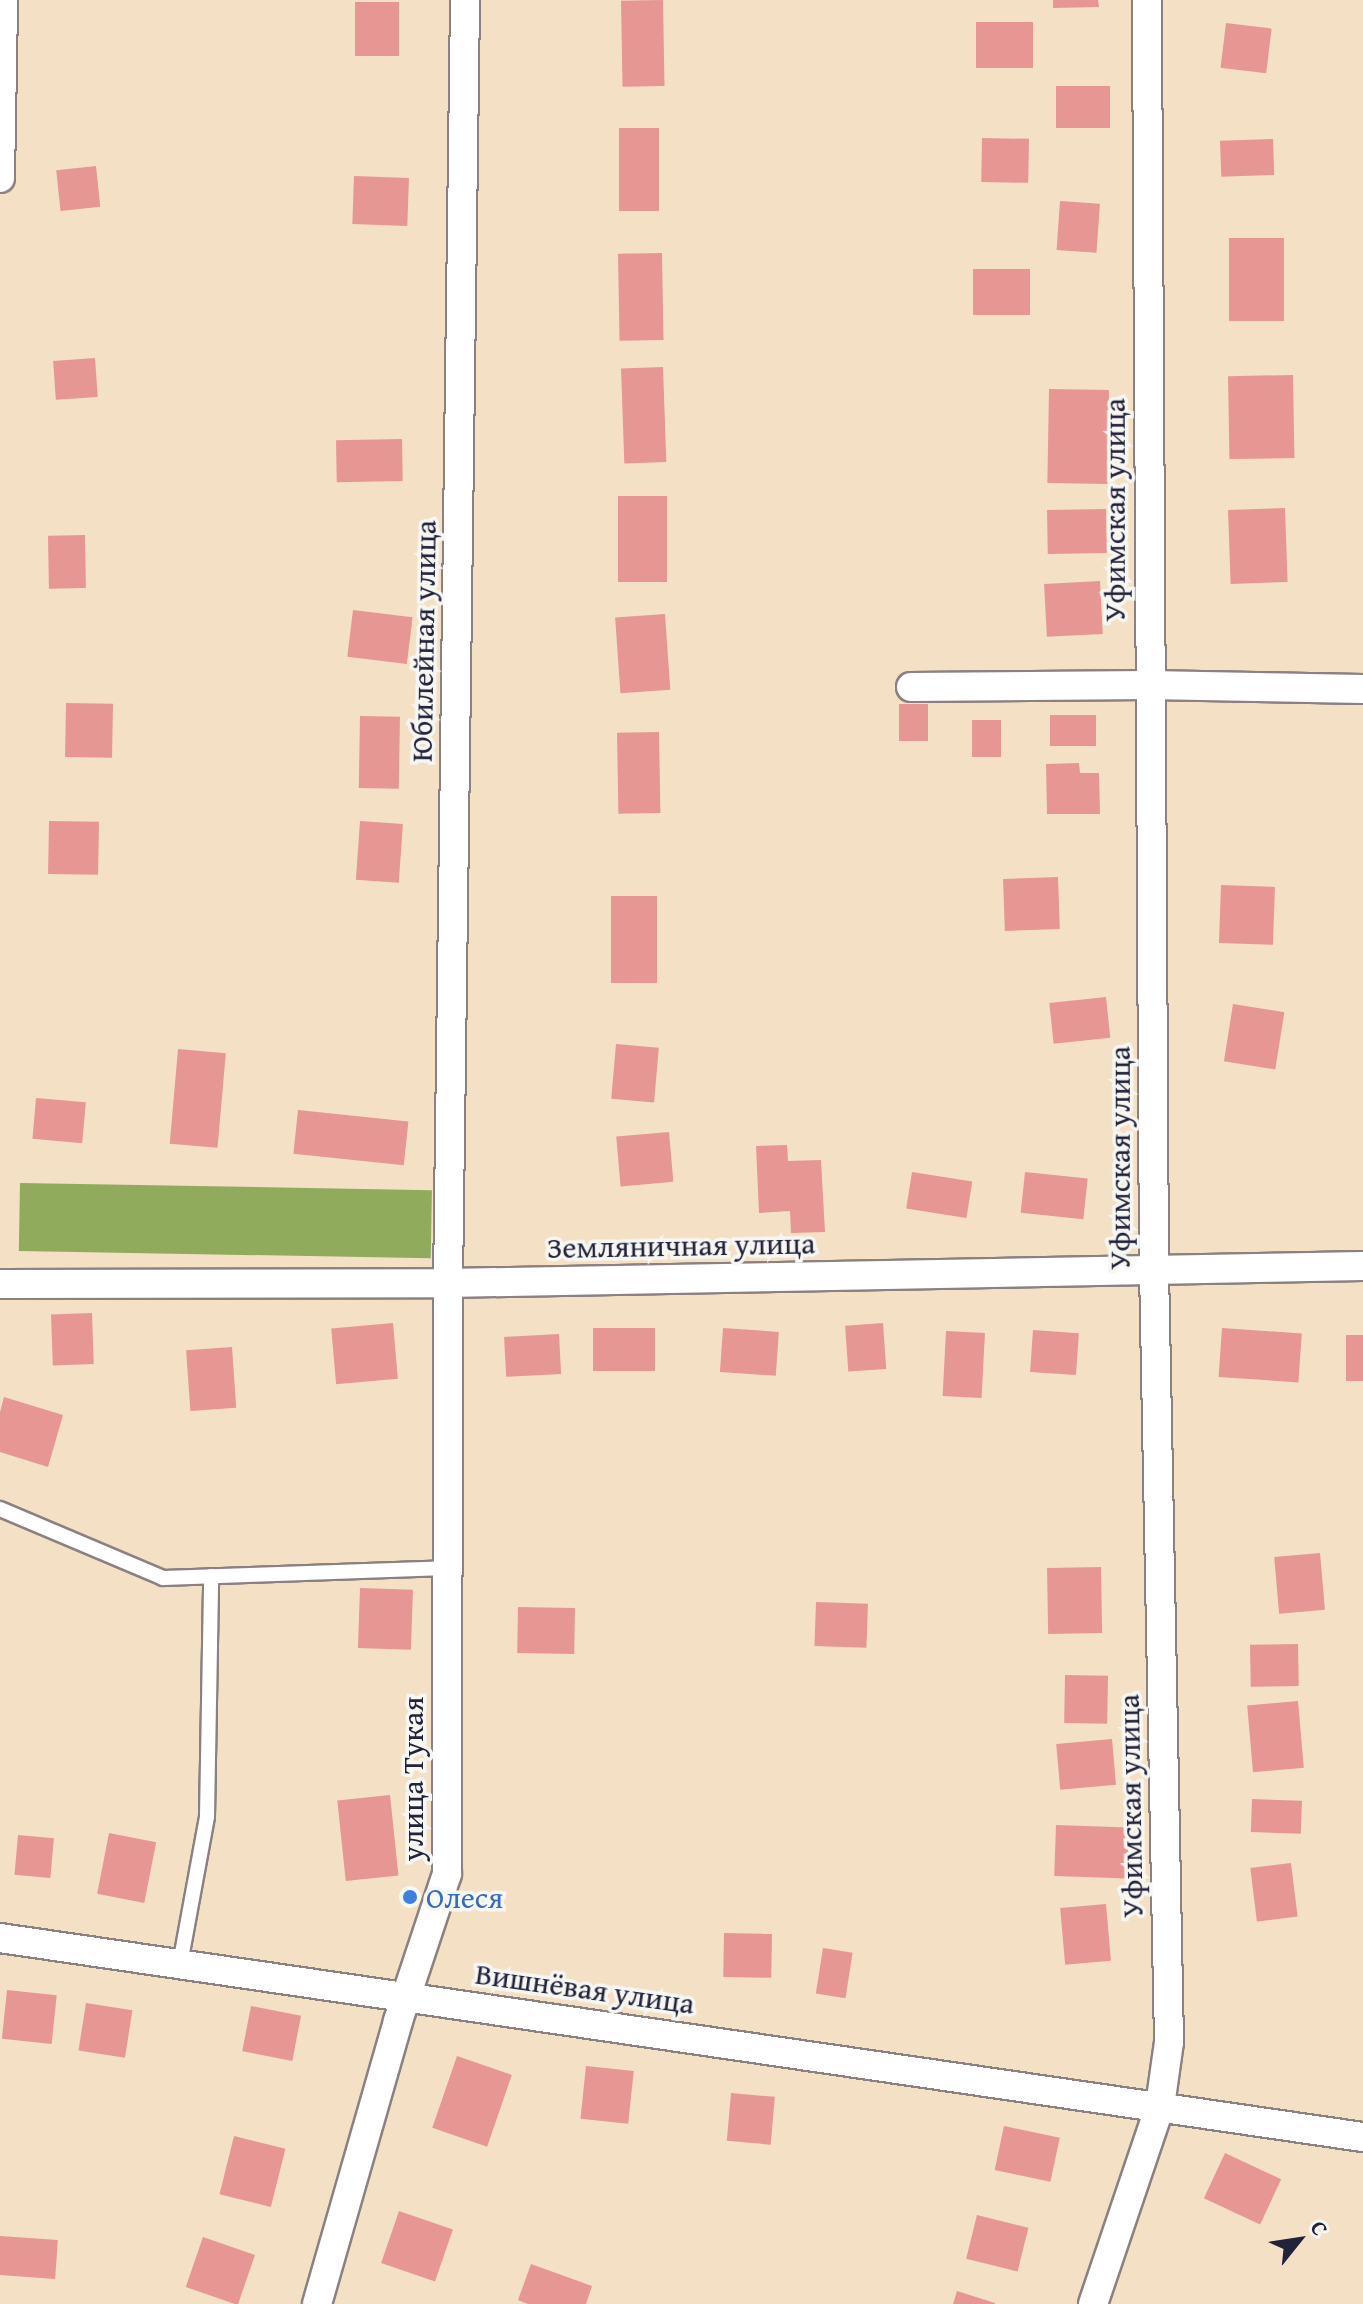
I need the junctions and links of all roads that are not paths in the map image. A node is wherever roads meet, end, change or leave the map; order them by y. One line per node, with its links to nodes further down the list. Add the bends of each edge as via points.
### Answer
1 (3, 0): 4 (street)
2 (465, 0): 10 (street, Юбилейная улица)
3 (1147, 0): 5 (street, Уфимская улица)
4 (0, 178)
5 (1149, 685): 6 (street); 7 (street); 9 (street, Уфимская улица)
6 (911, 687)
7 (1363, 689)
8 (1363, 1266): 9 (street, Земляничная улица)
9 (1154, 1271): 10 (street, Земляничная улица); 18 (street, Уфимская улица, via 1169,2042)
10 (448, 1283): 11 (street, Земляничная улица); 13 (street, улица Тукая)
11 (0, 1284)
12 (0, 1509): 14 (lane, via 163,1578)
13 (446, 1568): 14 (lane); 17 (street, улица Тукая, via 447,1874)
14 (211, 1576): 16 (lane, via 207,1817)
15 (0, 1938): 16 (street, Вишнёвая улица)
16 (180, 1964): 17 (street, Вишнёвая улица)
17 (406, 1997): 18 (street, Вишнёвая улица); 20 (street, улица Тукая)
18 (1160, 2106): 19 (street, Вишнёвая улица); 21 (street, Уфимская улица)
19 (1363, 2137)
20 (320, 2303)
21 (1093, 2304)

